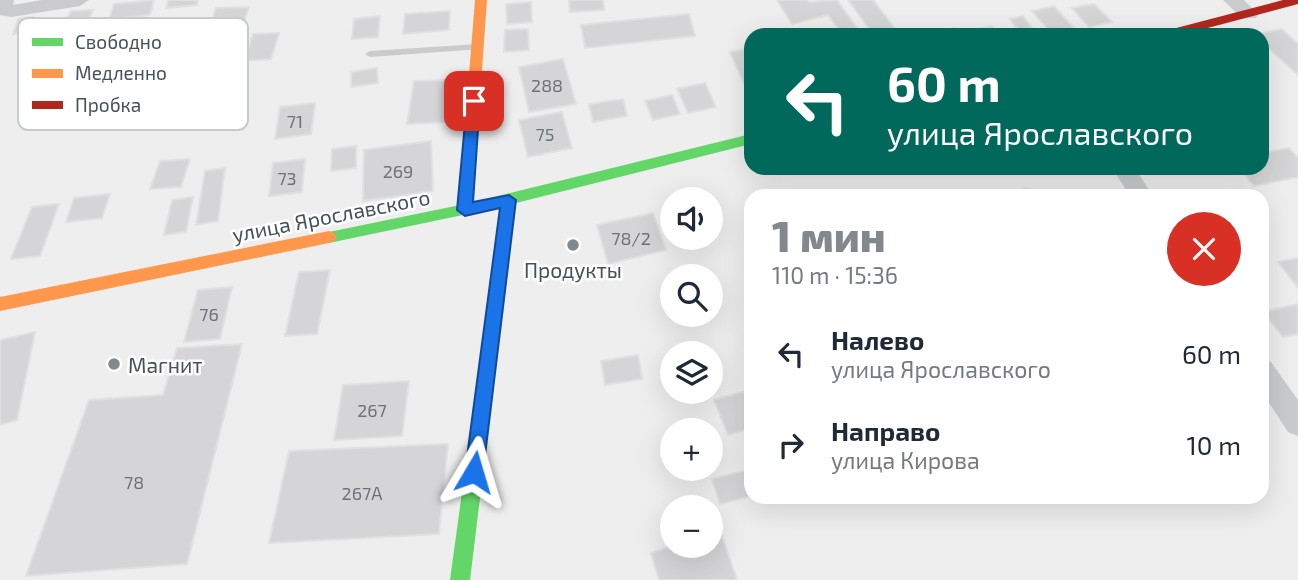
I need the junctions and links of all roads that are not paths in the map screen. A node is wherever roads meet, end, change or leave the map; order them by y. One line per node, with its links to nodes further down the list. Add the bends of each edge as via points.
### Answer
1 (5, 0): 2 (street, via 2,9 11,11)
2 (80, 0)
3 (481, 0): 8 (street)
4 (1232, 0): 6 (street)
5 (1298, 0): 6 (street)
6 (1249, 14): 7 (street)
7 (1193, 28)
8 (478, 47): 9 (lane); 12 (street)
9 (370, 54)
10 (744, 141): 11 (street, улица Ярославского)
11 (509, 200): 12 (street, улица Ярославского); 16 (street)
12 (465, 210): 13 (street, улица Ярославского)
13 (0, 304)
14 (1269, 380): 15 (street)
15 (1298, 423)
16 (460, 580)

